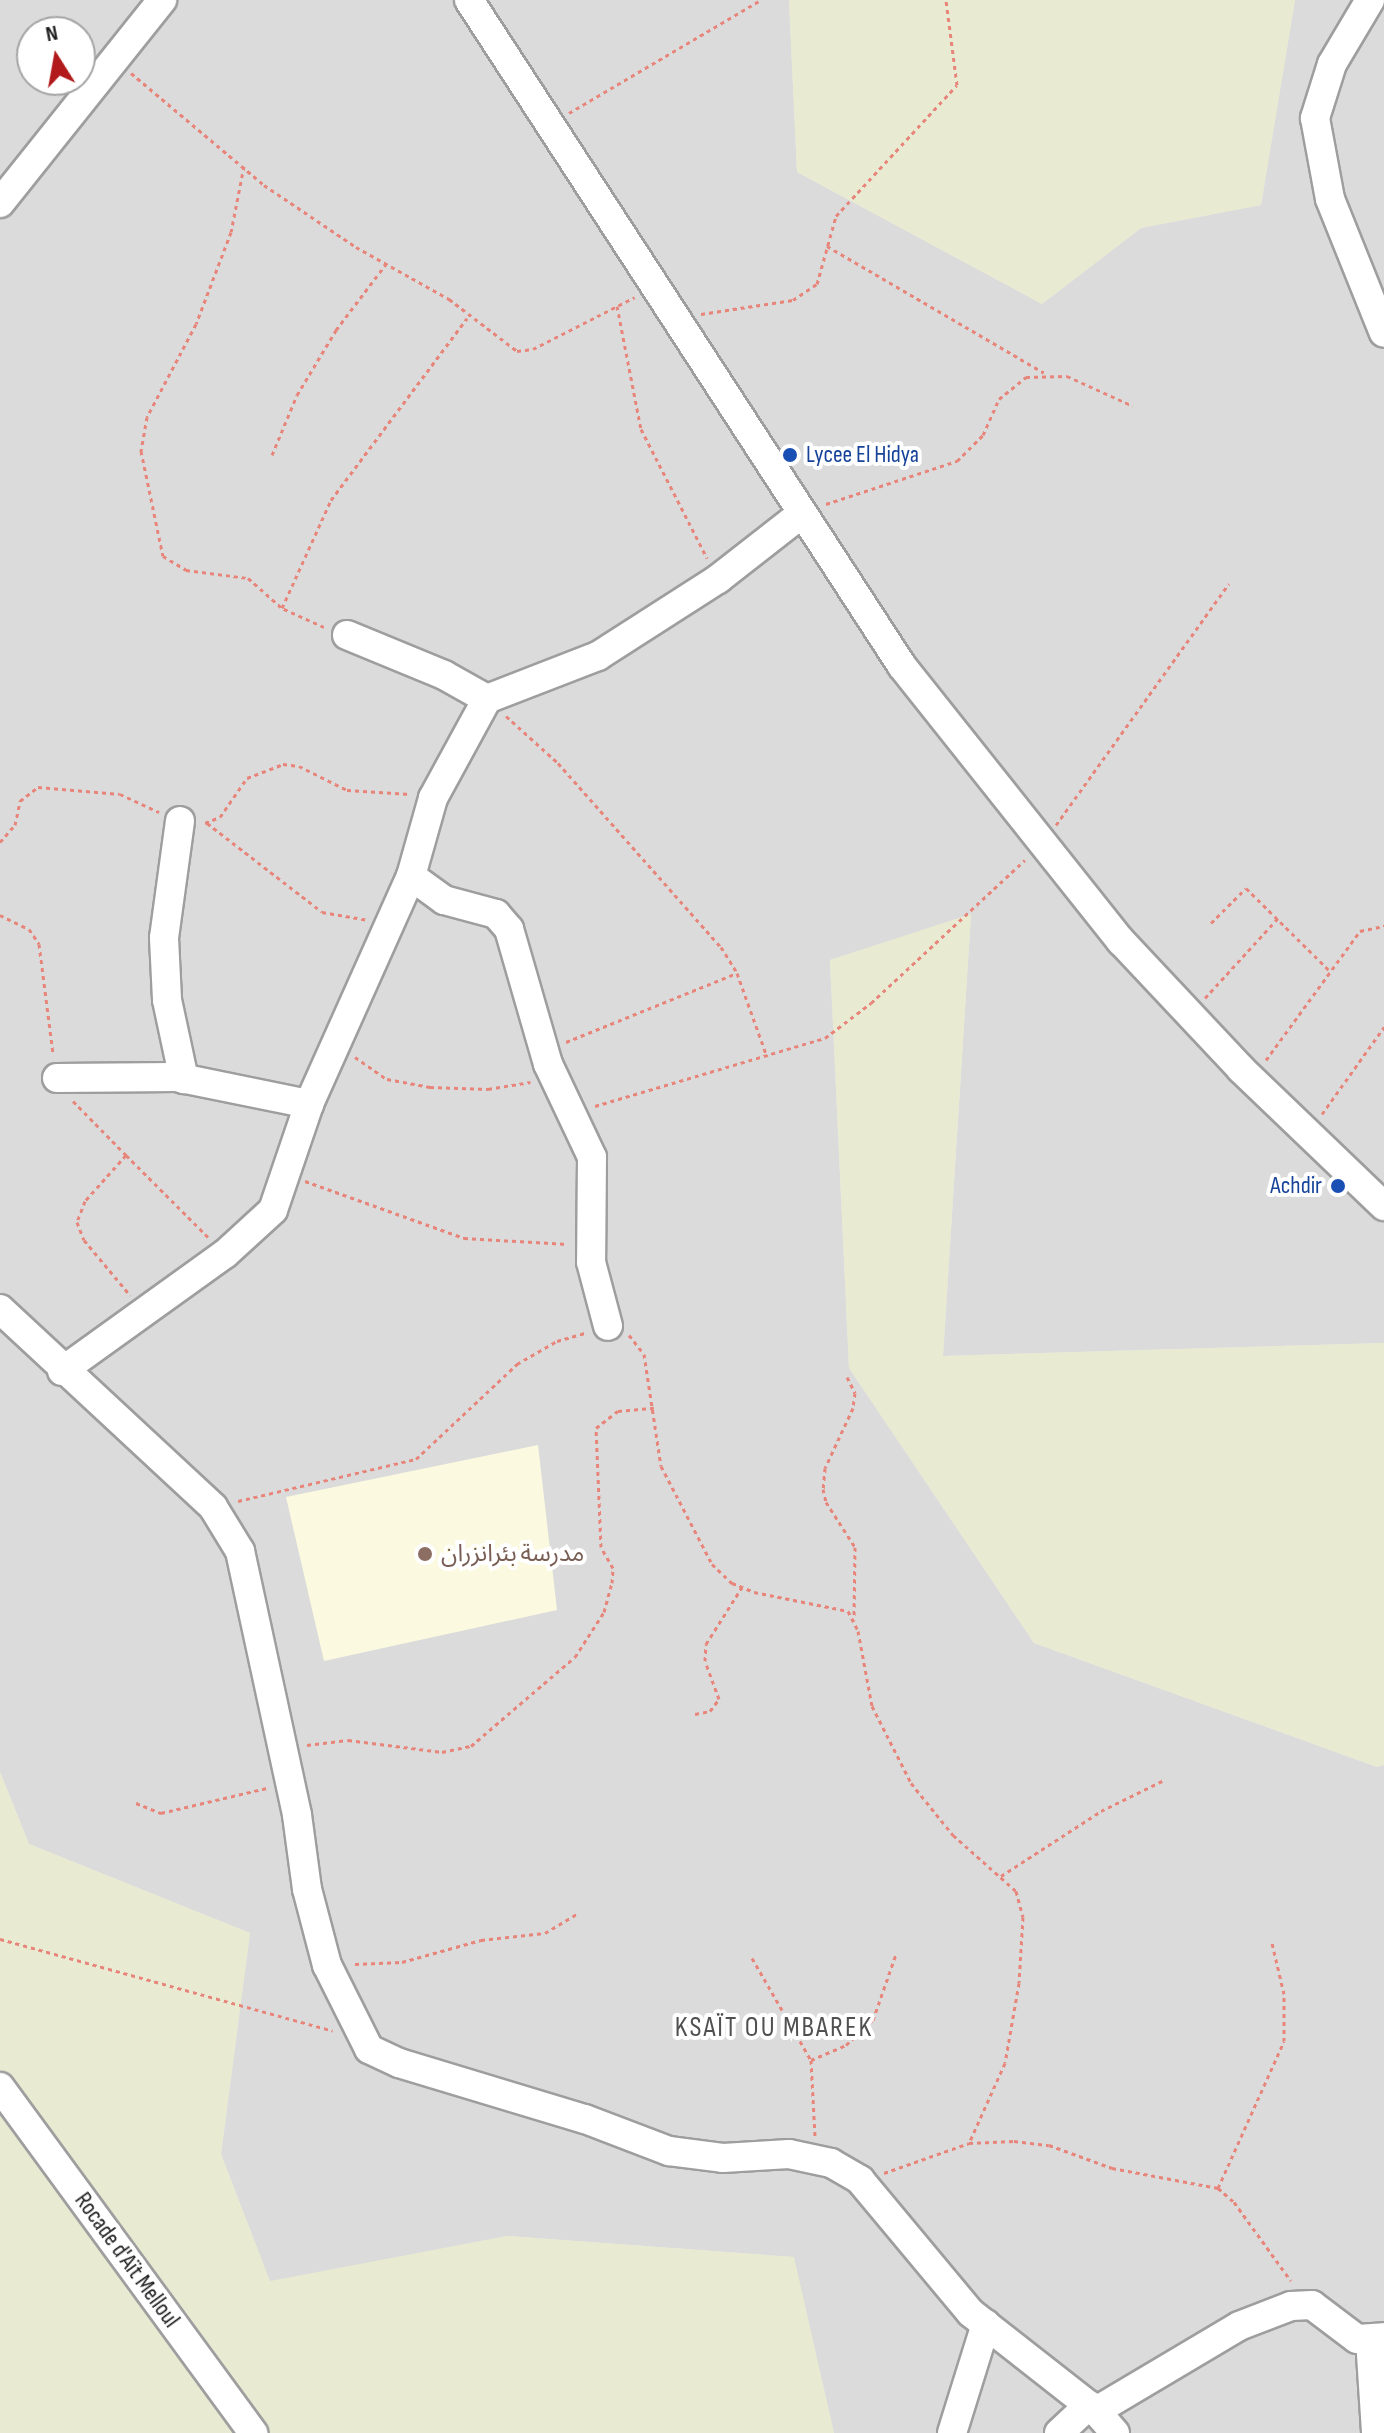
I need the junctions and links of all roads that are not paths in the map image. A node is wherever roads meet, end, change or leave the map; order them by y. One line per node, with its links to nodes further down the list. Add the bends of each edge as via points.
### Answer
1 (162, 0): 4 (street)
2 (469, 0): 6 (street)
3 (1370, 0): 5 (street, via 1332,64 1315,118 1330,199)
4 (0, 203)
5 (1384, 333)
6 (800, 515): 8 (street, via 718,579 598,656); 14 (street, via 902,666 1043,844 1190,1014)
7 (347, 635): 8 (street)
8 (487, 699): 10 (street, via 433,798)
9 (194, 822): 12 (street, via 164,938 167,1000)
10 (411, 876): 13 (street); 16 (street, via 444,900 487,910 503,921 549,1065 592,1157 594,1281)
11 (57, 1078): 12 (street)
12 (184, 1079): 13 (street)
13 (309, 1104): 17 (street, via 273,1210 225,1254)
14 (1384, 1206)
15 (0, 1309): 17 (street)
16 (608, 1326)
17 (62, 1371): 19 (street, via 213,1507 247,1572 302,1864 327,1965 369,2049 669,2151 723,2158 813,2156 860,2180 950,2291)
18 (0, 2087): 22 (street, Rocade d'Aït Melloul)
19 (986, 2324): 21 (street); 23 (street)
20 (1377, 2338): 21 (street, via 1346,2333 1312,2305 1291,2306 1239,2326); 26 (street)
21 (1092, 2408): 24 (street); 25 (street)
22 (253, 2433)
23 (952, 2433)
24 (1059, 2433)
25 (1115, 2433)
26 (1376, 2433)

